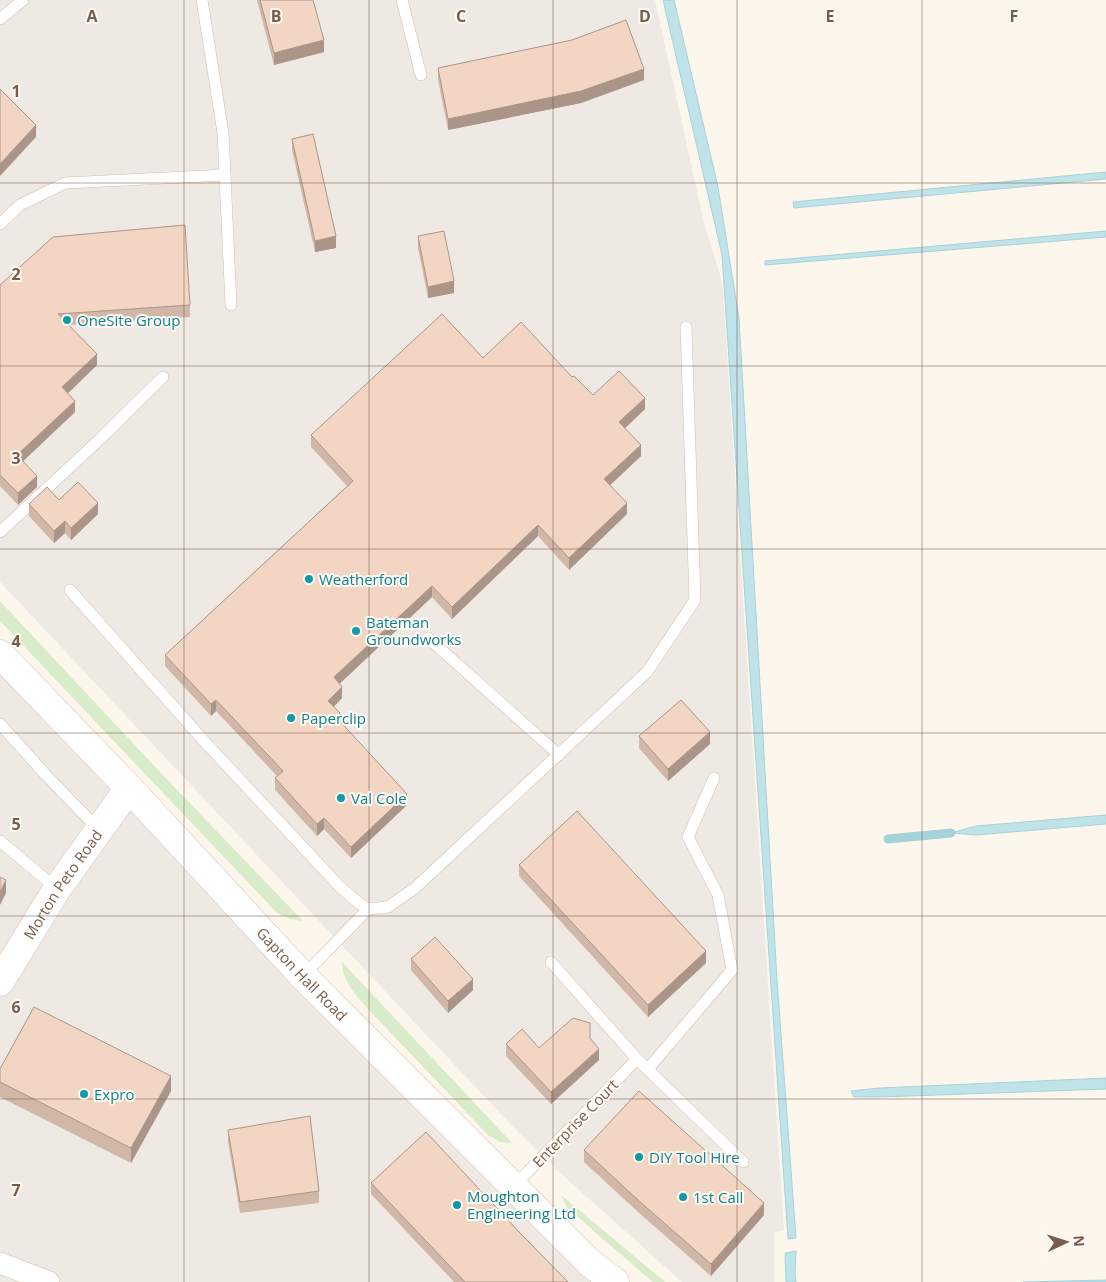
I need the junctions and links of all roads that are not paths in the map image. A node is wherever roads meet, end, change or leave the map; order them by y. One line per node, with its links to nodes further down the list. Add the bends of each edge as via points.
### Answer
1 (23, 0): 4 (lane)
2 (202, 0): 6 (lane, via 223,133)
3 (402, 0): 5 (lane)
4 (0, 19)
5 (421, 75)
6 (225, 175): 7 (lane, via 65,184 20,205); 8 (lane)
7 (0, 224)
8 (231, 305)
9 (686, 327): 16 (lane, via 695,600 647,672)
10 (163, 377): 11 (lane)
11 (0, 532)
12 (70, 590): 22 (lane, via 217,756 340,887)
13 (428, 638): 16 (lane)
14 (0, 654): 18 (street, Gapton Hall Road)
15 (0, 724): 19 (lane)
16 (559, 755): 22 (lane, via 416,888 388,908)
17 (714, 778): 27 (lane, via 688,837 718,895 732,970)
18 (129, 788): 19 (street, Morton Peto Road); 24 (street, Gapton Hall Road)
19 (99, 830): 21 (street, Morton Peto Road)
20 (0, 841): 21 (lane)
21 (57, 889): 25 (street, Morton Peto Road)
22 (368, 909): 24 (lane)
23 (551, 962): 26 (lane)
24 (303, 976): 29 (street, Gapton Hall Road)
25 (0, 982)
26 (637, 1059): 27 (lane); 29 (lane, Enterprise Court)
27 (648, 1069): 28 (lane)
28 (743, 1162)
29 (514, 1186): 32 (street, Gapton Hall Road, via 590,1263)
30 (0, 1262): 31 (street)
31 (49, 1282)
32 (615, 1282)

